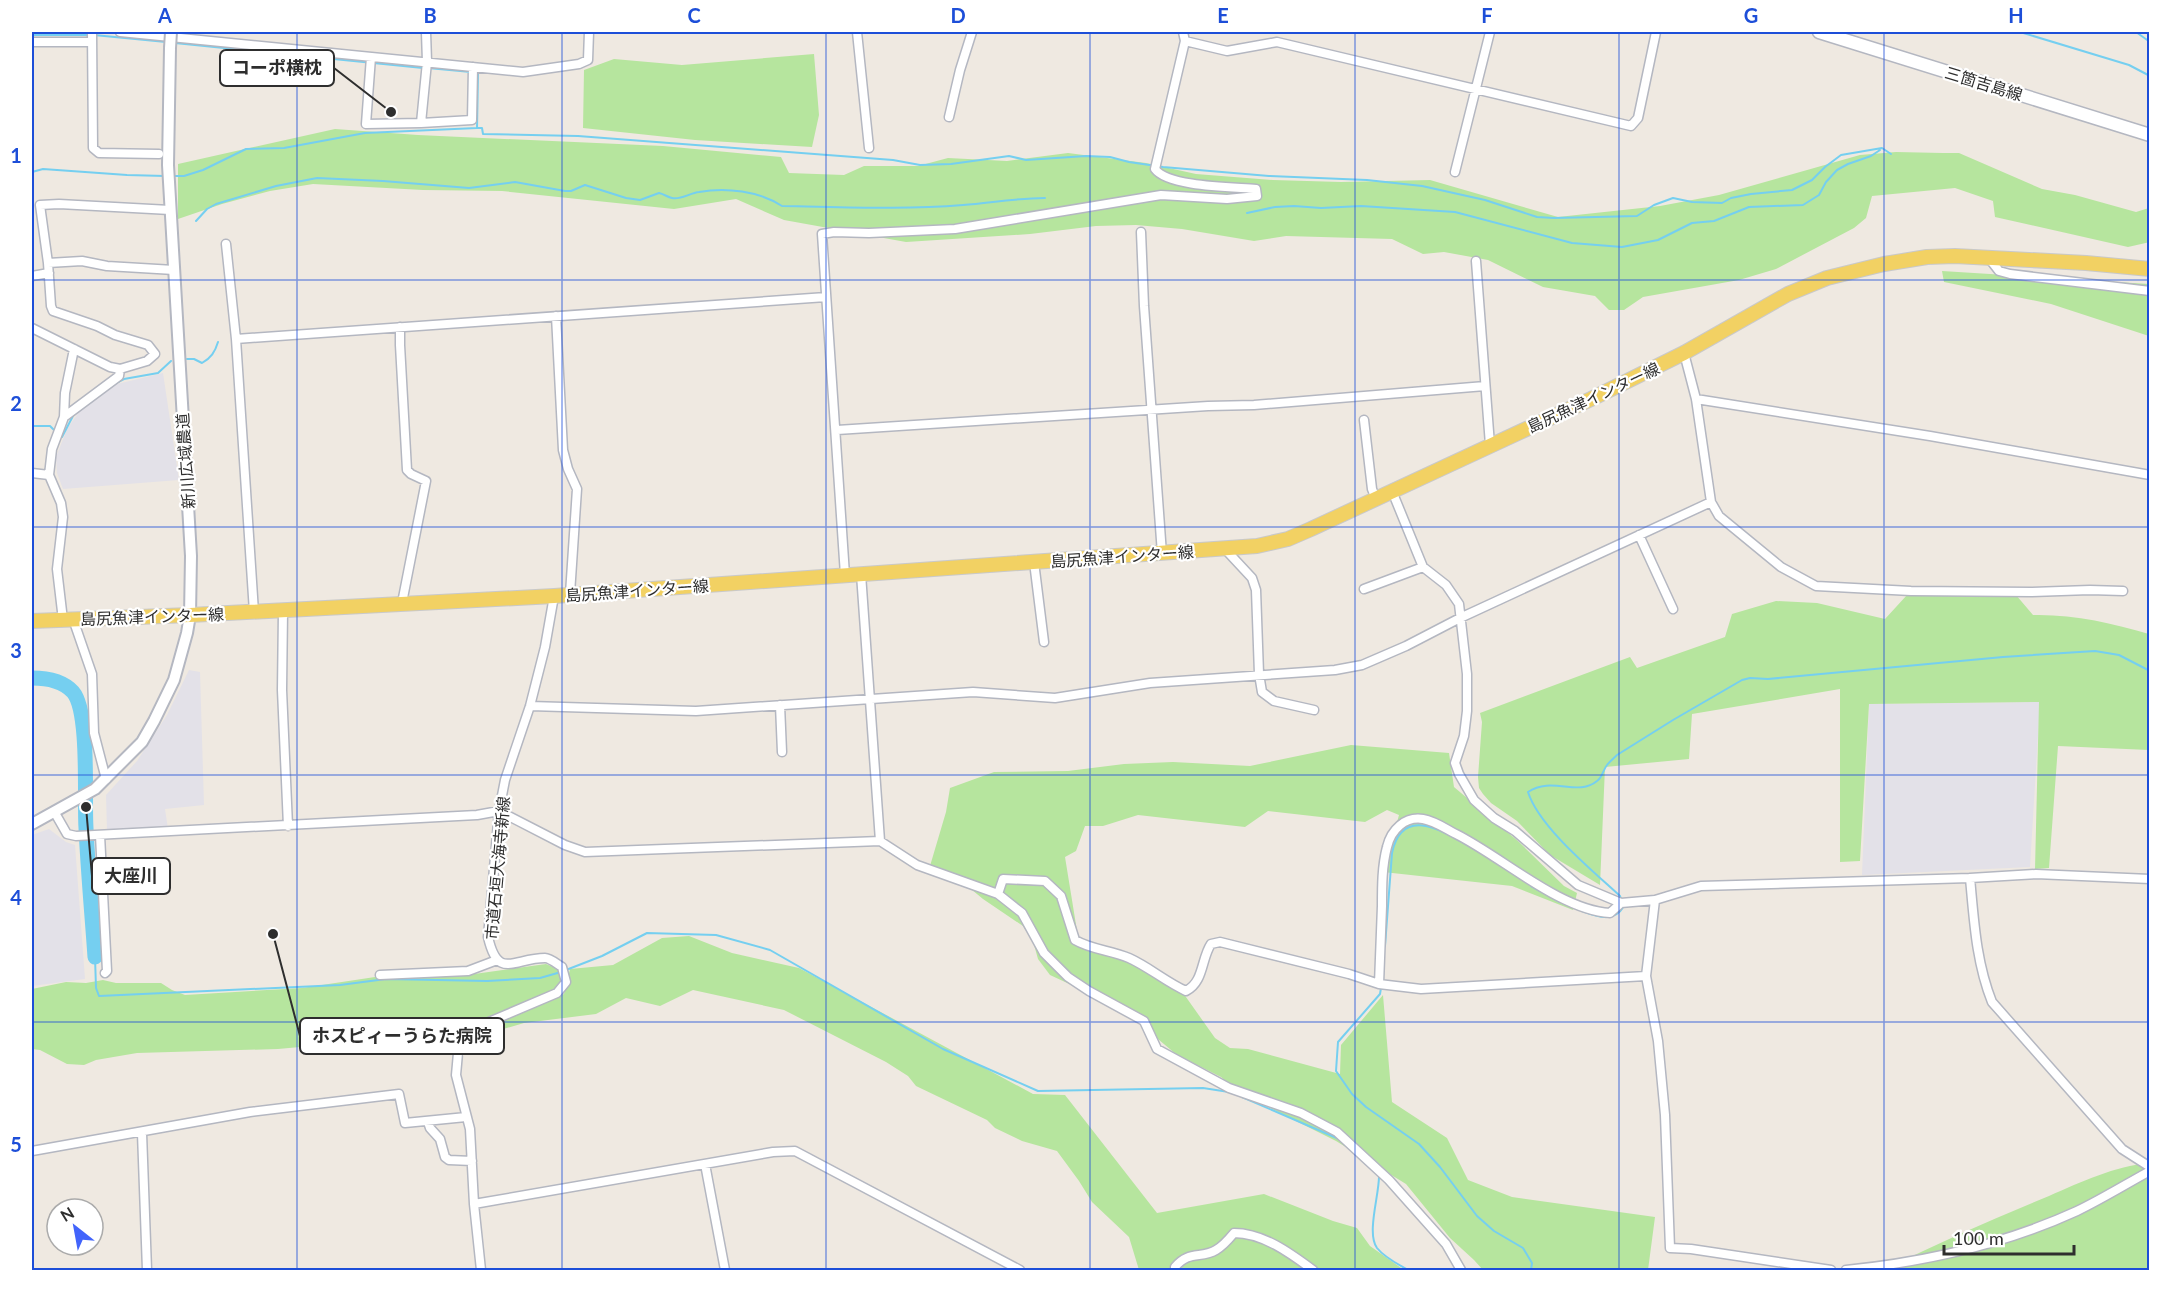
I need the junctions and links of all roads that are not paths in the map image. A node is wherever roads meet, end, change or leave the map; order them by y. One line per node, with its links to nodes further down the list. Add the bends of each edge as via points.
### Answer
1 (92, 32): 14 (street)
2 (120, 32): 15 (street)
3 (171, 32): 26 (street, 新川広域農道, bridge)
4 (233, 32): 15 (street)
5 (426, 32): 17 (street)
6 (589, 32): 18 (street, via 588,60 579,64 523,72)
7 (857, 32): 23 (street)
8 (972, 32): 20 (street)
9 (1490, 32): 19 (street)
10 (1656, 32): 19 (street, via 1638,118 1631,126)
11 (1819, 32): 22 (main road, 三箇吉島線)
12 (1184, 36): 19 (street, via 1227,51 1276,42); 37 (street, via 1155,169 1159,175 1194,184 1256,189 1257,196 1227,199 1161,195 955,229 822,234)
13 (32, 42): 14 (street)
14 (92, 42): 24 (street, via 93,148 99,153)
15 (233, 43): 16 (street)
16 (371, 60): 17 (street); 21 (street, via 366,124)
17 (427, 65): 18 (street); 21 (street)
18 (473, 71): 21 (street, via 472,120)
19 (1476, 88): 25 (street)
20 (949, 117)
21 (421, 123)
22 (2150, 135)
23 (869, 148)
24 (159, 154)
25 (1455, 172)
26 (170, 210): 31 (street, via 40,205); 33 (street, 新川広域農道)
27 (1141, 232): 47 (street)
28 (226, 244): 41 (street)
29 (1988, 257): 32 (main road, 島尻魚津インター線); 36 (street, via 1999,271); 43 (main road, 島尻魚津インター線, via 1927,257 1827,278 1788,294)
30 (1476, 261): 45 (street)
31 (48, 263): 33 (street, via 82,261); 34 (street)
32 (2150, 269)
33 (174, 270): 73 (street, 新川広域農道, via 191,556)
34 (49, 273): 35 (street); 44 (street, via 53,311 153,349 152,358)
35 (32, 276)
36 (2150, 291)
37 (826, 297): 38 (street); 50 (street)
38 (556, 316): 39 (street); 67 (street, via 563,450 578,489)
39 (400, 327): 41 (street); 69 (street, via 407,470 426,481)
40 (32, 328): 42 (street)
41 (236, 339): 72 (street)
42 (74, 349): 44 (street); 48 (street)
43 (1684, 353): 46 (street); 51 (main road, 島尻魚津インター線)
44 (120, 369): 48 (street, via 119,376)
45 (1485, 386): 47 (street); 51 (street)
46 (1696, 399): 54 (street); 57 (street)
47 (1153, 410): 50 (street); 60 (street)
48 (64, 417): 53 (street, via 52,449)
49 (1364, 420): 56 (street)
50 (837, 430): 64 (street)
51 (1490, 445): 55 (main road, 島尻魚津インター線)
52 (32, 473): 53 (street)
53 (49, 475): 75 (street, via 63,517 57,569)
54 (2150, 475)
55 (1392, 492): 56 (main road, 島尻魚津インター線); 62 (street)
56 (1376, 499): 59 (main road, 島尻魚津インター線, via 1288,539)
57 (1711, 502): 58 (street); 66 (street, via 1719,516 1781,567 1816,586 1911,591)
58 (1639, 535): 70 (street); 74 (street)
59 (1224, 549): 60 (main road, 島尻魚津インター線); 78 (street, via 1252,578 1256,590)
60 (1162, 554): 61 (main road, 島尻魚津インター線)
61 (1034, 562): 63 (main road, 島尻魚津インター線); 77 (street)
62 (1424, 567): 65 (street); 74 (street, via 1446,585 1459,604)
63 (861, 574): 64 (main road, 島尻魚津インター線); 79 (street)
64 (845, 575): 67 (main road, 島尻魚津インター線)
65 (1364, 589)
66 (2123, 591)
67 (570, 594): 68 (main road, 島尻魚津インター線)
68 (554, 596): 69 (main road, 島尻魚津インター線); 81 (street, 市道石垣大海寺新線)
69 (402, 603): 71 (main road, 島尻魚津インター線)
70 (1673, 609)
71 (283, 611): 72 (main road, 島尻魚津インター線); 88 (street)
72 (254, 612): 73 (main road, 島尻魚津インター線)
73 (190, 615): 75 (main road, 島尻魚津インター線); 84 (street, 新川広域農道, via 174,680 154,722 142,742)
74 (1460, 618): 78 (street, via 1362,665); 95 (street, via 1467,711 1455,763 1459,774 1474,800 1578,885)
75 (68, 620): 76 (main road, 島尻魚津インター線); 84 (street, via 92,674 94,733)
76 (32, 621)
77 (1044, 642)
78 (1259, 674): 79 (street, via 1150,683 1055,698 974,692); 82 (street, via 1262,692 1267,697)
79 (870, 699): 80 (street); 90 (street)
80 (780, 705): 81 (street, via 696,711); 83 (street)
81 (530, 706): 85 (street, 市道石垣大海寺新線, via 505,780)
82 (1314, 710)
83 (782, 752)
84 (106, 779): 86 (street, 新川広域農道)
85 (499, 811): 88 (street); 90 (street, via 565,846 585,852); 96 (street, 市道石垣大海寺新線, via 488,937)
86 (55, 813): 87 (street, 新川広域農道); 89 (street, via 67,834)
87 (32, 824)
88 (288, 826): 89 (street)
89 (99, 835): 97 (street)
90 (880, 841): 93 (street, via 917,865)
91 (1970, 878): 92 (street, via 2036,874); 94 (street, via 1701,886); 107 (street, via 1981,968 1992,1002 2122,1149)
92 (2150, 879)
93 (998, 894): 100 (street, via 1003,879 1045,881 1061,896 1075,940 1088,948 1127,957 1186,991 1194,987 1206,951 1211,944 1220,942); 115 (street, via 1022,913 1044,953 1068,977 1144,1021 1157,1049 1229,1088 1301,1113 1337,1132 1389,1180 1446,1244)
94 (1655, 900): 95 (street); 99 (street)
95 (1621, 903): 100 (street, via 1610,913 1597,912 1560,898 1479,845 1431,821 1410,819 1393,832 1387,847)
96 (497, 960): 98 (street, via 468,971); 101 (street, 市道石垣大海寺新線, via 506,964 547,958 562,967 566,982 557,993 477,1027 467,1039 458,1053 456,1075)
97 (105, 973)
98 (380, 975)
99 (1646, 976): 100 (street, via 1421,989); 116 (street, via 1664,1104 1670,1248)
100 (1379, 984)
101 (466, 1117): 102 (street); 105 (street, 市道石垣大海寺新線)
102 (428, 1122): 103 (street, via 405,1123 399,1094 250,1112); 105 (street, via 441,1138 445,1157)
103 (142, 1133): 104 (street); 109 (street)
104 (32, 1151)
105 (472, 1161): 108 (street, 市道石垣大海寺新線)
106 (705, 1164): 108 (street); 111 (street); 112 (street, via 795,1151)
107 (2150, 1169): 117 (street, via 2078,1211 2016,1236 1955,1252)
108 (474, 1204): 110 (street, 市道石垣大海寺新線)
109 (147, 1270)
110 (481, 1270)
111 (725, 1270)
112 (1020, 1270)
113 (1176, 1270): 114 (street, via 1180,1260 1215,1251 1234,1233 1262,1237)
114 (1313, 1270)
115 (1461, 1270)
116 (1831, 1270)
117 (1846, 1270)

